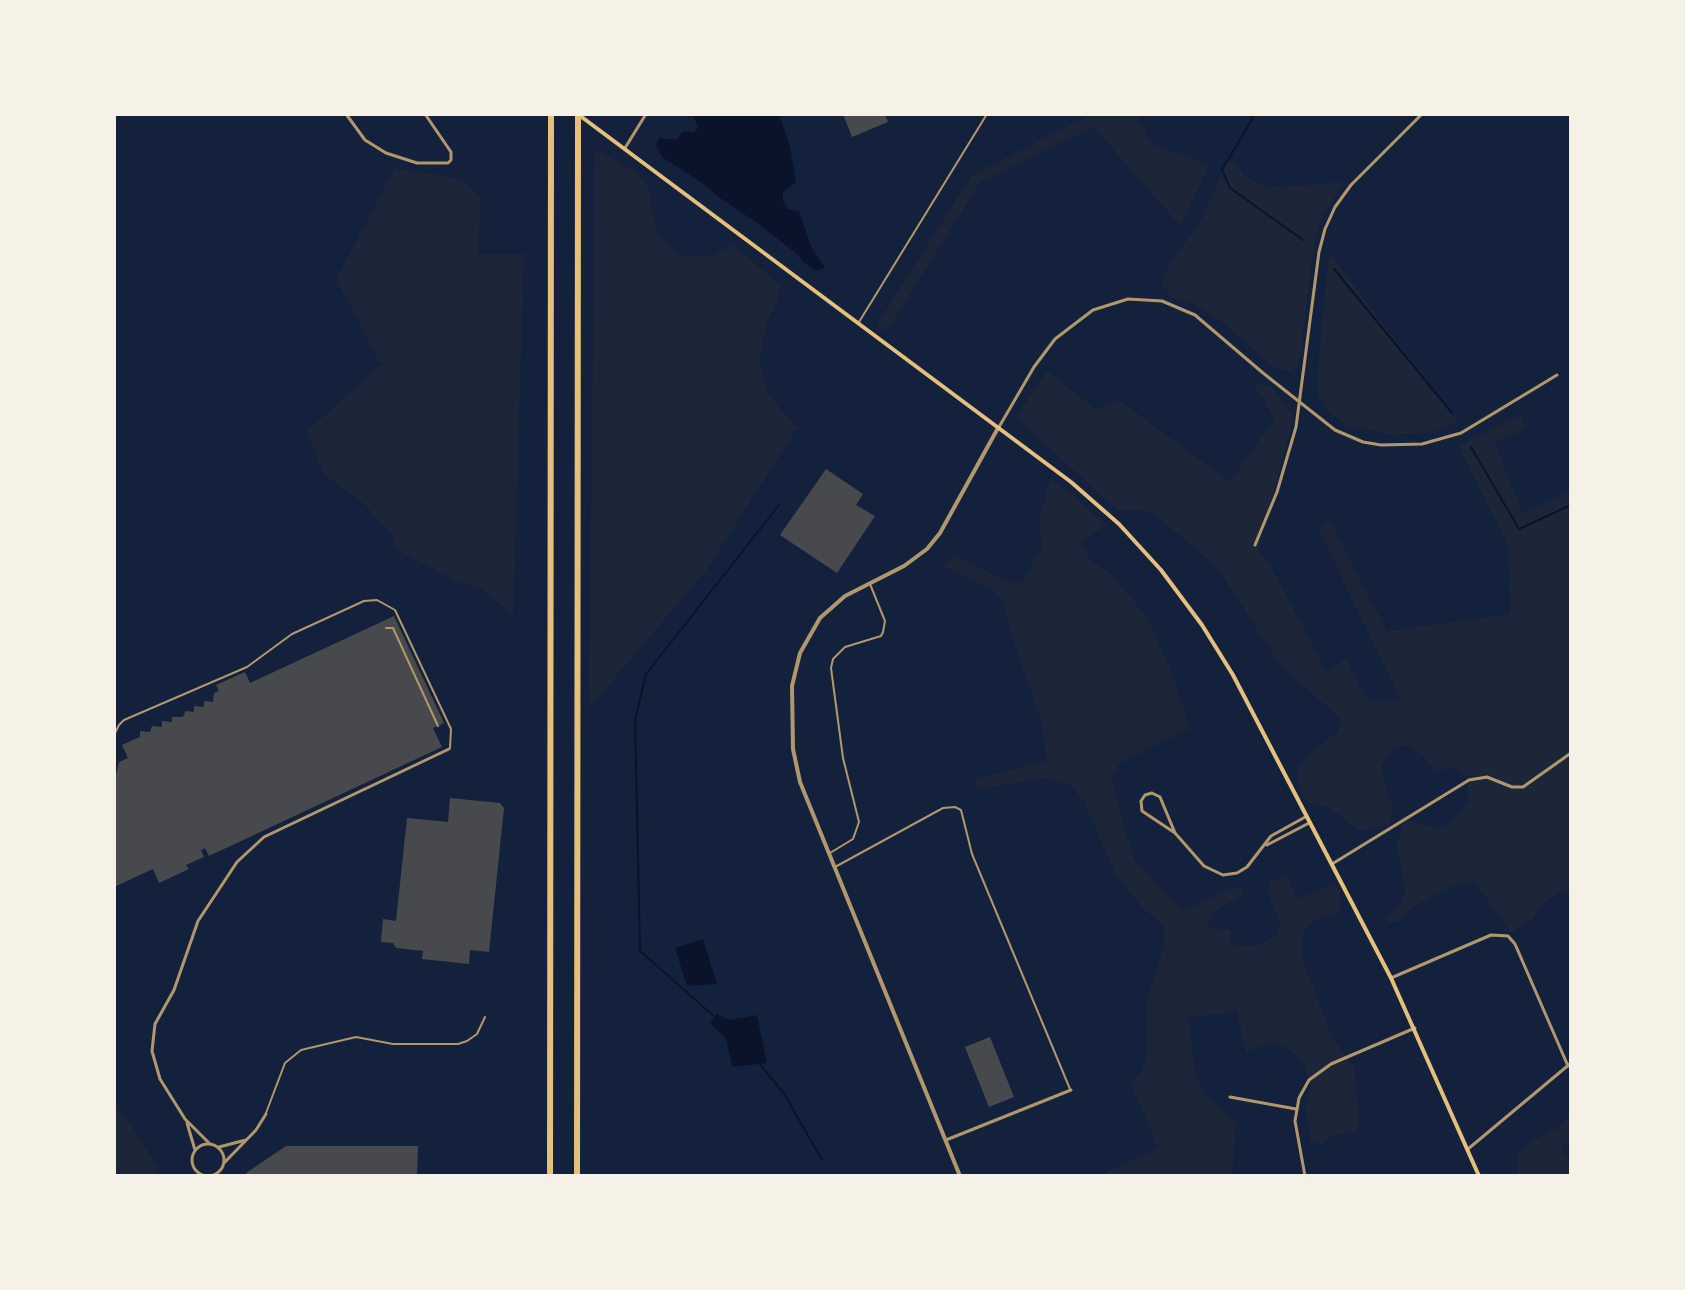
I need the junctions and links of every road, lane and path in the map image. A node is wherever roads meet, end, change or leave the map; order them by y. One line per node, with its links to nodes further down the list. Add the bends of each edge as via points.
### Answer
1 (346, 114): 2 (street, via 365,140 400,158 448,163 452,156)
2 (425, 114)
3 (578, 114): 8 (main road); 49 (highway)
4 (646, 114): 8 (street)
5 (987, 114): 9 (lane)
6 (1422, 114): 11 (street, via 1351,185 1327,225)
7 (551, 118): 48 (highway)
8 (625, 149): 9 (main road)
9 (859, 323): 12 (main road)
10 (1557, 375): 11 (street, via 1461,433 1414,445 1351,438)
11 (1300, 402): 12 (street, via 1195,315 1140,298 1093,310 1055,339); 13 (street, via 1285,468)
12 (999, 427): 14 (street, via 932,543 913,561); 21 (main road, via 1095,502 1172,584 1228,666)
13 (1255, 545)
14 (869, 583): 26 (street, via 820,618 803,645 793,679 796,766); 26 (lane, via 885,621 883,632 838,652 831,668 843,758 859,822 853,839)
15 (386, 628): 16 (lane, via 393,628)
16 (438, 726)
17 (114, 735): 18 (lane, via 124,720 247,667 292,634 377,600 395,610 451,729)
18 (449, 749): 37 (street, via 270,833 229,872 198,921 174,990 155,1024 153,1061)
19 (1571, 753): 27 (street, via 1523,787 1487,777 1469,780)
20 (1166, 810): 22 (street, via 1162,819); 22 (street, via 1158,795 1145,795 1140,808); 24 (street)
21 (1307, 816): 23 (main road); 25 (street, via 1273,834)
22 (1153, 819): 24 (street)
23 (1310, 822): 25 (street); 27 (main road)
24 (1175, 833): 25 (street, via 1204,866 1223,875 1247,867)
25 (1263, 847)
26 (829, 853): 28 (street)
27 (1332, 864): 29 (main road)
28 (835, 867): 33 (lane, via 943,808 961,810 972,854); 39 (street)
29 (1391, 978): 31 (main road); 32 (street, via 1491,935 1508,936)
30 (485, 1017): 36 (lane, via 477,1034 458,1044 393,1044 356,1037 301,1050 285,1063)
31 (1415, 1028): 35 (street, via 1319,1071 1303,1089); 42 (main road)
32 (1569, 1064): 42 (street)
33 (1071, 1090): 39 (street)
34 (1230, 1097): 35 (street)
35 (1296, 1109): 51 (street)
36 (266, 1114): 38 (street)
37 (185, 1119): 40 (street); 43 (street)
38 (246, 1140): 41 (street); 44 (street)
39 (946, 1140): 50 (street)
40 (210, 1144): 41 (street); 43 (street)
41 (217, 1147): 44 (street)
42 (1468, 1149): 52 (main road)
43 (195, 1151): 46 (street, via 193,1165)
44 (224, 1163): 45 (street)
45 (220, 1170): 46 (street); 47 (street)
46 (204, 1176)
47 (221, 1176)
48 (550, 1176)
49 (577, 1176)
50 (960, 1176)
51 (1305, 1176)
52 (1479, 1176)

